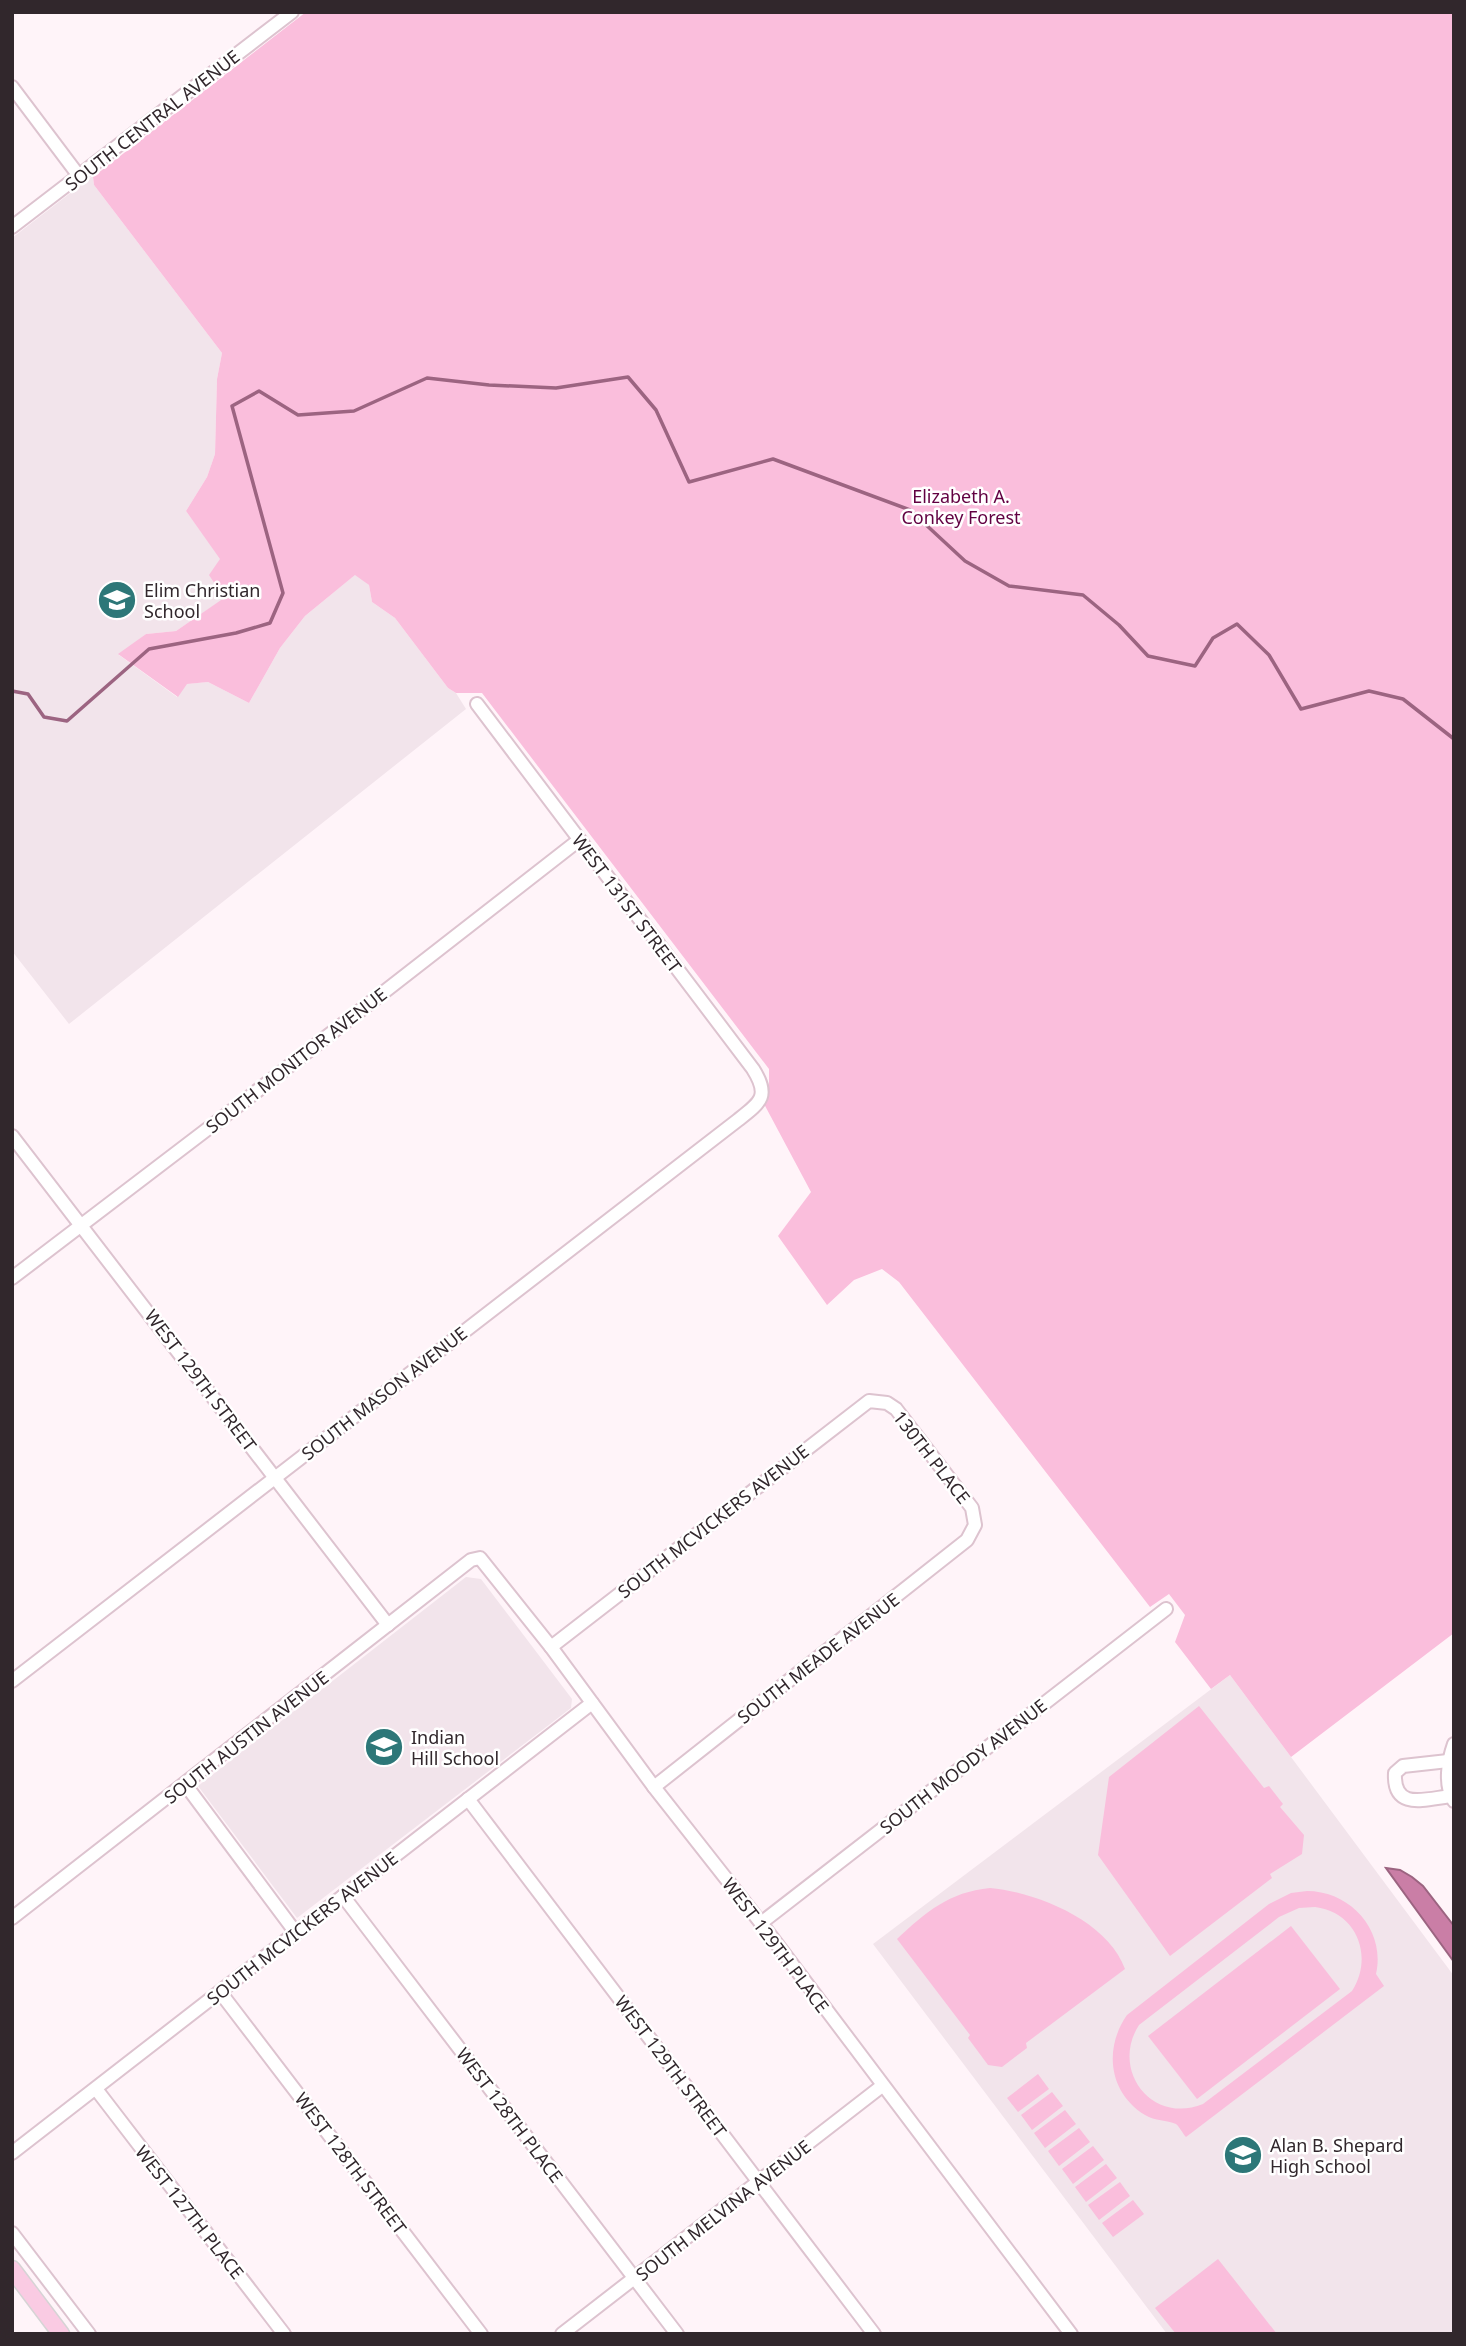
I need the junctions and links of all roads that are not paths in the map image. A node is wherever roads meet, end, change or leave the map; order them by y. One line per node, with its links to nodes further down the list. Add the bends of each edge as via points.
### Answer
1 (292, 12): 3 (street, SOUTH CENTRAL AVENUE)
2 (12, 88): 3 (street)
3 (79, 176): 4 (street, SOUTH CENTRAL AVENUE)
4 (12, 228)
5 (477, 704): 6 (street, WEST 131ST STREET)
6 (579, 840): 7 (street, WEST 131ST STREET, via 753,1069 763,1090); 9 (street, SOUTH MONITOR AVENUE)
7 (757, 1105): 12 (street, SOUTH MASON AVENUE)
8 (12, 1136): 9 (street, WEST 129TH STREET)
9 (81, 1224): 10 (street, SOUTH MONITOR AVENUE); 12 (street, WEST 129TH STREET)
10 (12, 1278)
11 (877, 1401): 13 (street, 130TH PLACE, via 896,1409 972,1508); 17 (street, SOUTH MCVICKERS AVENUE, via 861,1406)
12 (275, 1477): 16 (street, WEST 129TH STREET); 18 (street, SOUTH MASON AVENUE)
13 (975, 1525): 23 (street, SOUTH MEADE AVENUE, via 967,1540)
14 (480, 1558): 16 (street, SOUTH AUSTIN AVENUE, via 471,1560); 17 (street, WEST 129TH PLACE)
15 (1166, 1609): 28 (street, SOUTH MOODY AVENUE)
16 (388, 1625): 22 (street, SOUTH AUSTIN AVENUE)
17 (551, 1647): 19 (street, WEST 129TH PLACE)
18 (12, 1681)
19 (592, 1703): 23 (street, WEST 129TH PLACE); 25 (street, SOUTH MCVICKERS AVENUE)
20 (1454, 1744): 21 (street)
21 (1448, 1761): 24 (street); 24 (street, via 1403,1766 1395,1773 1394,1785 1399,1795 1409,1800)
22 (185, 1784): 27 (street, SOUTH AUSTIN AVENUE); 29 (street)
23 (654, 1787): 28 (street, WEST 129TH PLACE)
24 (1452, 1798)
25 (468, 1799): 26 (street, SOUTH MCVICKERS AVENUE); 34 (street, WEST 129TH STREET)
26 (343, 1896): 29 (street, SOUTH MCVICKERS AVENUE); 37 (street, WEST 128TH PLACE)
27 (12, 1918)
28 (761, 1923): 31 (street, WEST 129TH PLACE)
29 (296, 1933): 30 (street, SOUTH MCVICKERS AVENUE)
30 (220, 1992): 32 (street, SOUTH MCVICKERS AVENUE); 41 (street, WEST 128TH STREET)
31 (883, 2086): 34 (street, SOUTH MELVINA AVENUE); 45 (street, WEST 129TH PLACE)
32 (96, 2090): 33 (street, SOUTH MCVICKERS AVENUE); 40 (street, WEST 127TH PLACE)
33 (12, 2152)
34 (758, 2182): 37 (street, SOUTH MELVINA AVENUE); 44 (street, WEST 129TH STREET)
35 (12, 2233): 39 (street)
36 (12, 2269): 38 (main road)
37 (635, 2278): 42 (street, SOUTH MELVINA AVENUE); 43 (street, WEST 128TH PLACE)
38 (61, 2334)
39 (89, 2334)
40 (284, 2334)
41 (481, 2334)
42 (562, 2334)
43 (677, 2334)
44 (874, 2334)
45 (1071, 2334)

